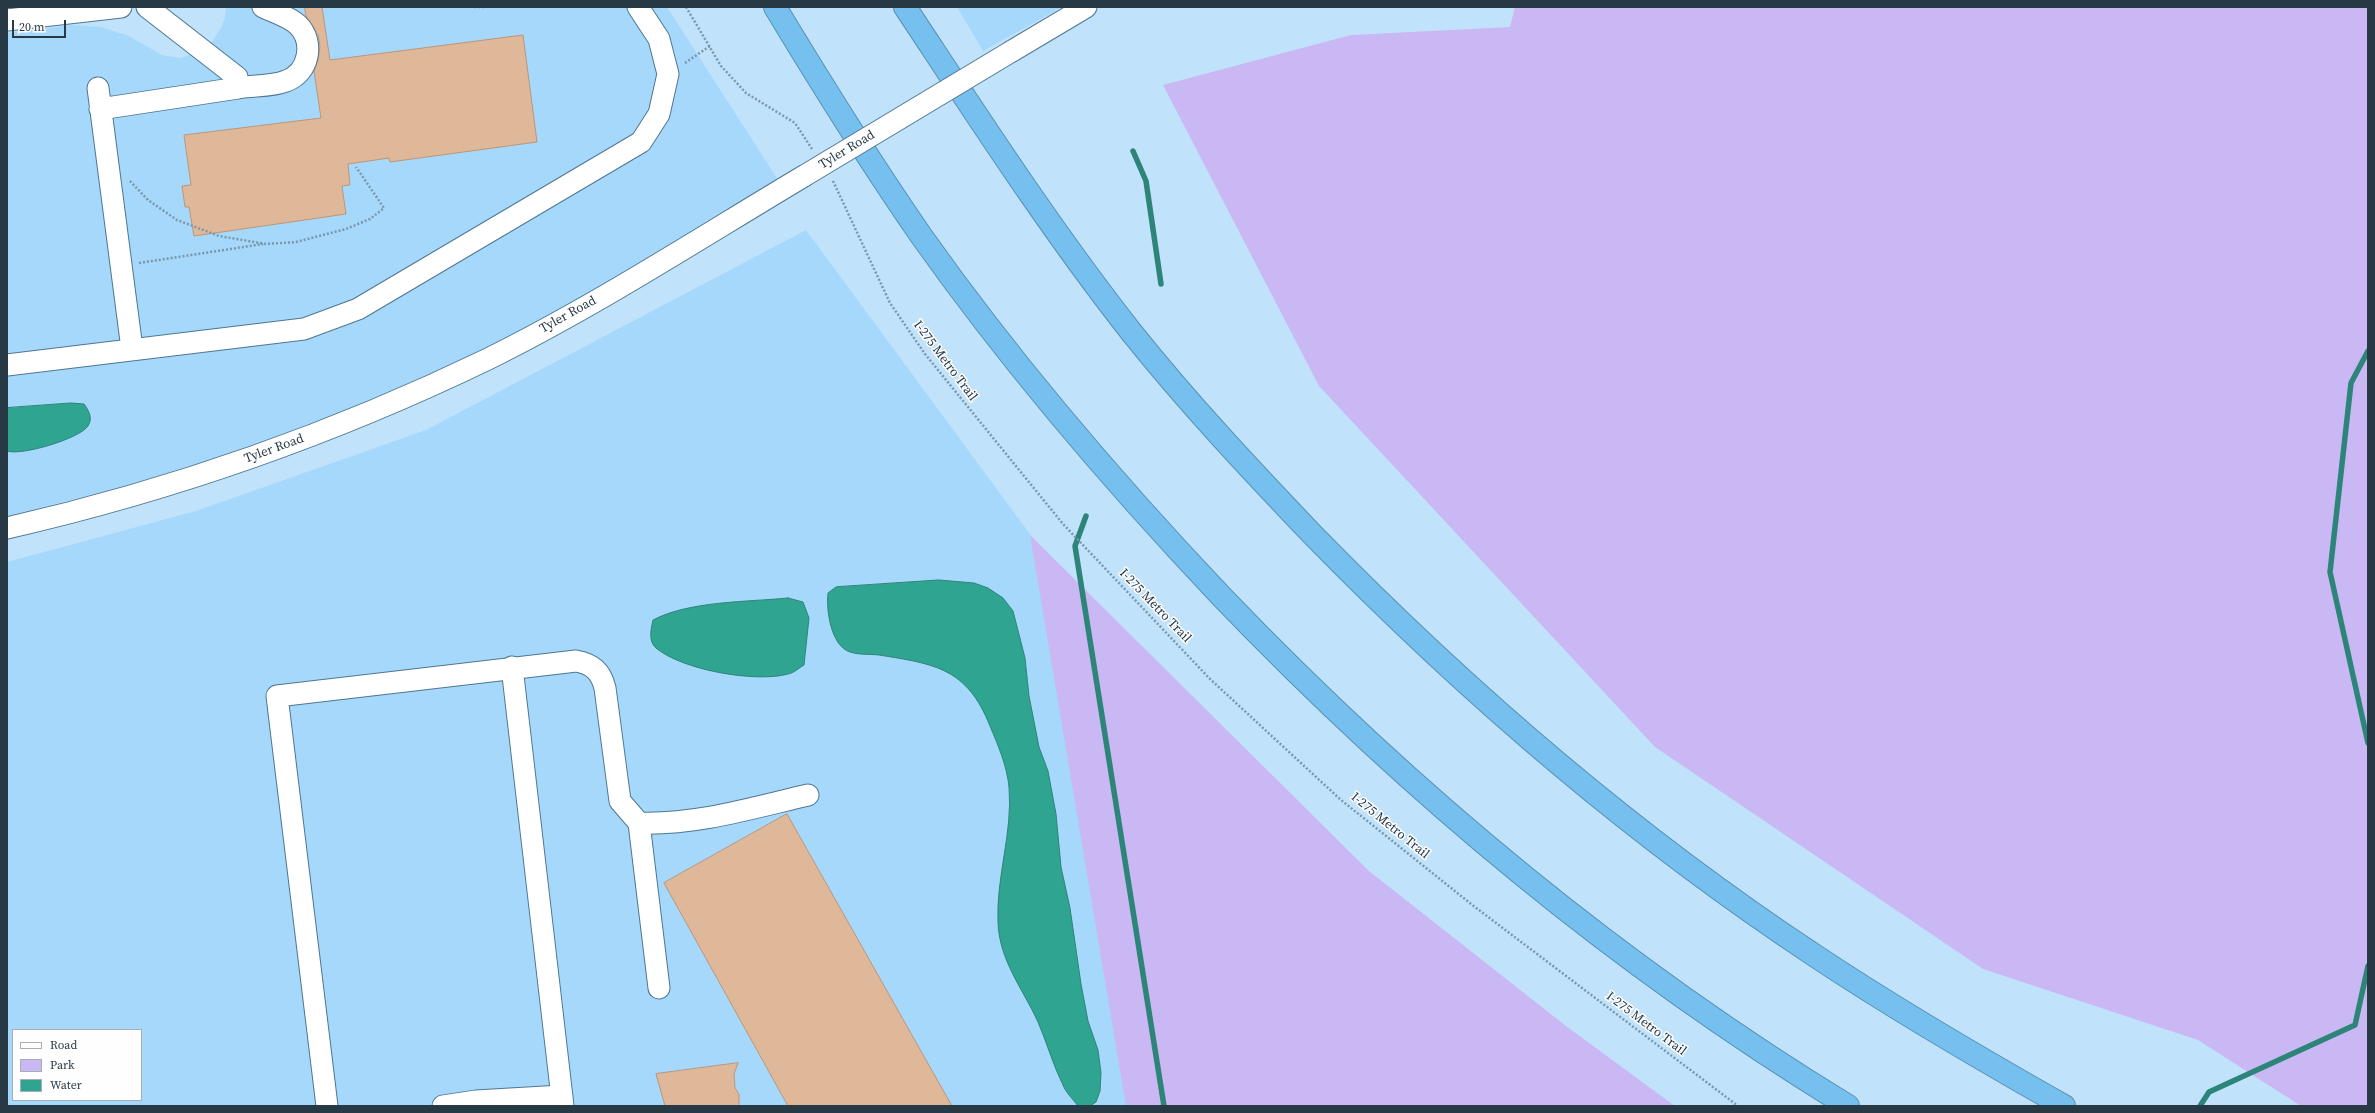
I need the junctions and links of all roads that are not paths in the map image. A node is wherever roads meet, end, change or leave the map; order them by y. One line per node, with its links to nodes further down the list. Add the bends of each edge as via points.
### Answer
1 (121, 7): 8 (street)
2 (147, 7): 10 (street, via 237,77)
3 (263, 7): 10 (street, via 293,21 303,32 308,47 306,62 297,74 286,81)
4 (638, 7): 12 (street, via 660,39 668,74 659,114 641,142 358,309 304,329)
5 (775, 7): 22 (highway, via 817,77 921,235 977,311 1103,466 1181,554 1288,666 1416,786 1571,915 1736,1034)
6 (905, 7): 23 (highway, via 1044,216 1134,335 1191,404 1249,468 1406,628 1567,771 1728,895 1896,1008 1981,1060)
7 (1086, 7): 14 (street, Tyler Road, bridge, via 558,322 489,358 341,424 188,478)
8 (7, 20)
9 (98, 88): 11 (street)
10 (238, 88): 11 (street)
11 (100, 109): 12 (street)
12 (132, 349): 13 (street)
13 (7, 365)
14 (7, 528)
15 (512, 668): 17 (street, via 576,661 585,662 598,671 605,688 620,801); 19 (street); 20 (street, via 277,696)
16 (808, 795): 17 (street, via 712,817 659,824)
17 (638, 823): 18 (street)
18 (660, 988)
19 (562, 1101): 21 (street, via 476,1100)
20 (327, 1106)
21 (443, 1106)
22 (1848, 1106)
23 (2064, 1106)

